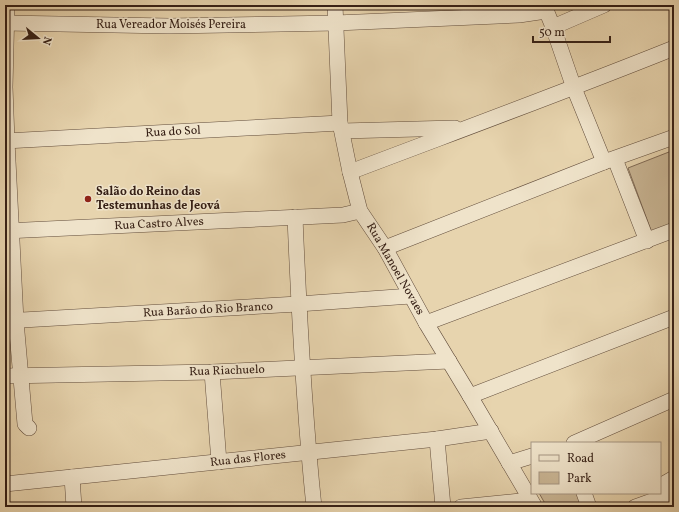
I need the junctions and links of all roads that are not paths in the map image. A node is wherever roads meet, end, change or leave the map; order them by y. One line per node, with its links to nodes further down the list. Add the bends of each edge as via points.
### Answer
1 (7, 5): 6 (street)
2 (335, 5): 5 (street, Rua Manoel Novaes)
3 (604, 5): 7 (street)
4 (545, 8): 5 (street, Rua Vereador Moisés Pereira, via 519,15); 7 (street)
5 (336, 22): 6 (street, Rua Vereador Moisés Pereira, via 169,26); 10 (street, Rua Manoel Novaes)
6 (6, 23): 13 (street)
7 (553, 27): 9 (street)
8 (674, 48): 9 (street)
9 (574, 88): 11 (street); 14 (street)
10 (341, 127): 11 (street, Rua do Sol); 13 (street, Rua do Sol); 15 (street, Rua Manoel Novaes)
11 (466, 127): 15 (street)
12 (674, 137): 14 (street)
13 (6, 141): 19 (street)
14 (610, 161): 20 (street); 21 (street)
15 (350, 172): 16 (street, Rua Manoel Novaes)
16 (360, 211): 17 (street, Rua Castro Alves, via 343,215); 21 (street, Rua Manoel Novaes)
17 (295, 217): 19 (street, Rua Castro Alves); 23 (street)
18 (674, 230): 20 (street)
19 (9, 231): 25 (street)
20 (647, 241): 26 (street)
21 (385, 248): 22 (street, Rua Manoel Novaes)
22 (411, 296): 23 (street, Rua Barão do Rio Branco); 26 (street, Rua Manoel Novaes)
23 (298, 304): 25 (street, Rua Barão do Rio Branco); 28 (street)
24 (674, 317): 32 (street)
25 (10, 321): 31 (street)
26 (426, 323): 27 (street, Rua Manoel Novaes)
27 (449, 361): 28 (street, Rua Riachuelo); 32 (street, Rua Manoel Novaes)
28 (303, 368): 29 (street, Rua Riachuelo); 38 (street)
29 (212, 372): 31 (street, Rua Riachuelo); 40 (street)
30 (5, 376): 31 (street, Rua Riachuelo)
31 (20, 376): 34 (street, via 25,424)
32 (470, 396): 35 (street, Rua Manoel Novaes)
33 (674, 399): 37 (street)
34 (29, 428)
35 (491, 431): 36 (street, Rua das Flores); 41 (street, Rua Manoel Novaes)
36 (437, 440): 38 (street, Rua das Flores); 52 (street)
37 (576, 442)
38 (308, 452): 40 (street, Rua das Flores); 51 (street)
39 (531, 456): 41 (street)
40 (219, 462): 42 (street, Rua das Flores)
41 (509, 463): 49 (street, Rua Manoel Novaes)
42 (72, 478): 44 (street, Rua das Flores); 50 (street)
43 (674, 478): 45 (street)
44 (5, 484)
45 (661, 485)
46 (674, 493): 56 (street)
47 (584, 494): 54 (street)
48 (645, 494): 55 (street)
49 (532, 503): 53 (street)
50 (74, 507)
51 (314, 507)
52 (443, 507)
53 (461, 507)
54 (589, 507)
55 (622, 507)
56 (635, 507)

